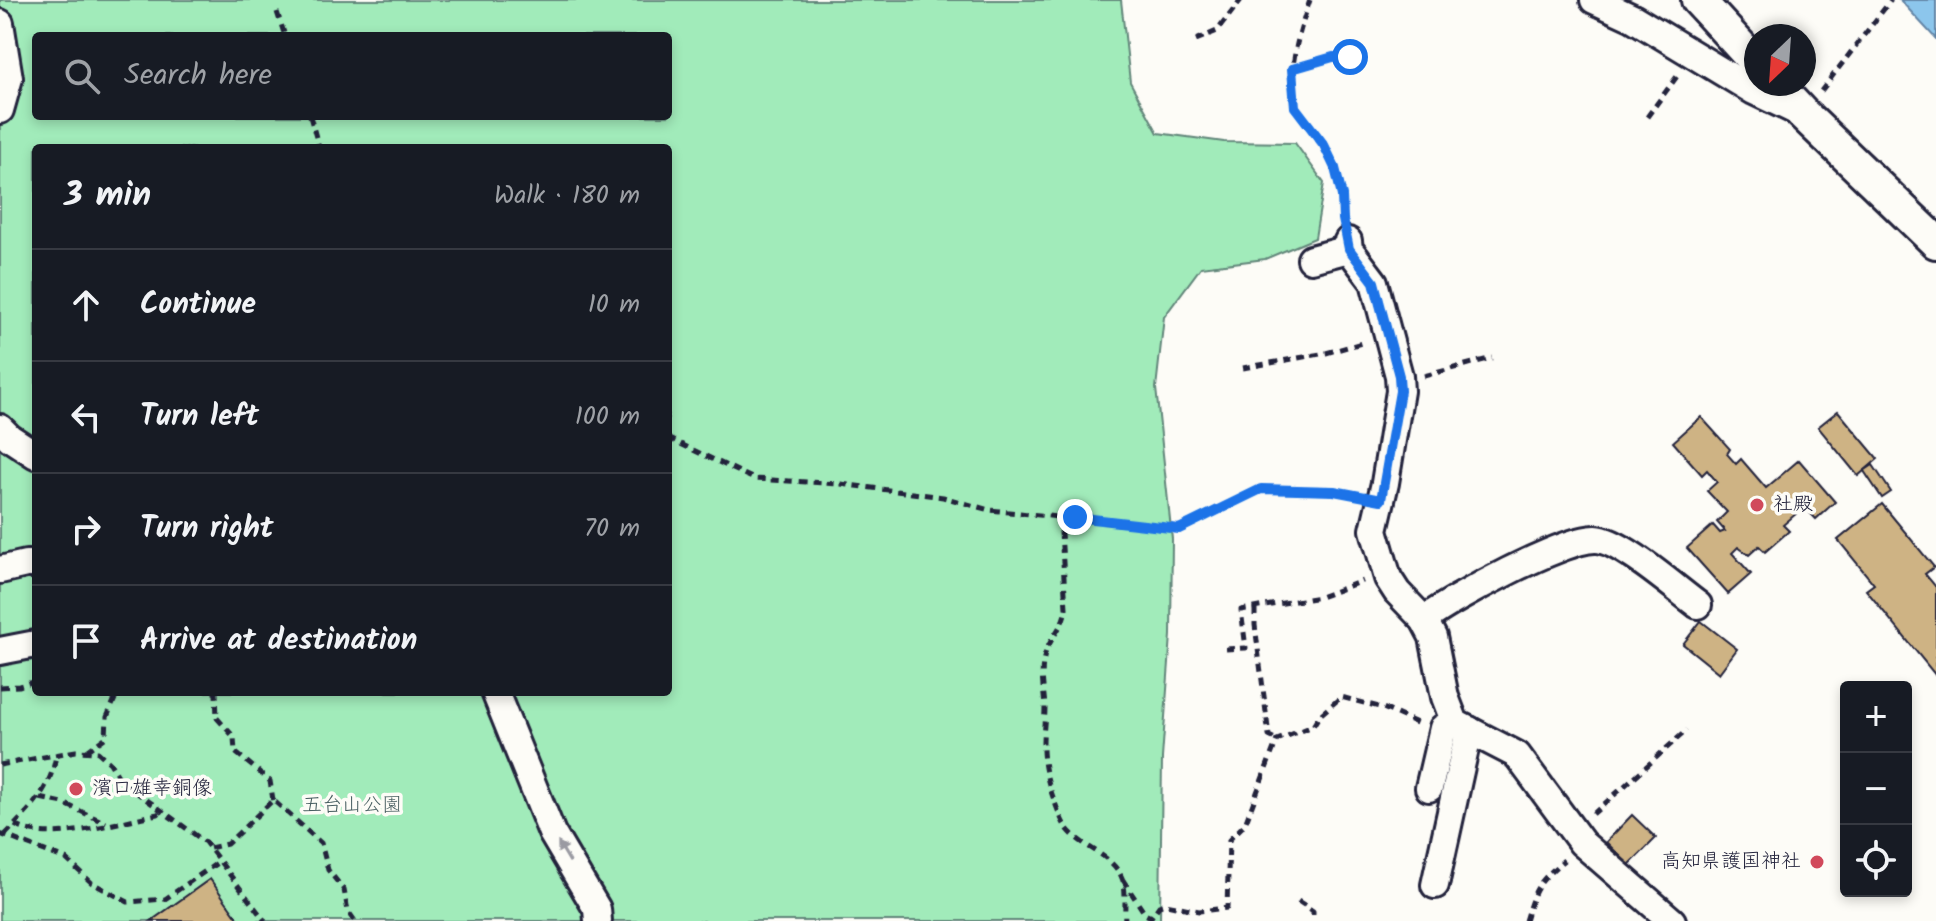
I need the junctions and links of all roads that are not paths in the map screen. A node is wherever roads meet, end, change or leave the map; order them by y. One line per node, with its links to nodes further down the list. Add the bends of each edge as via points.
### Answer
1 (1594, 0): 7 (street)
2 (1698, 0): 4 (street)
3 (0, 23): 6 (street, via 9,78)
4 (1744, 50)
5 (1786, 96): 7 (street)
6 (0, 110)
7 (1803, 114): 8 (street)
8 (1936, 242)
9 (1311, 259): 15 (street, via 1349,245 1374,282 1400,391 1374,530 1385,572)
10 (0, 428): 11 (street)
11 (32, 453)
12 (32, 564): 13 (street)
13 (0, 570)
14 (1698, 605): 15 (street, via 1623,549 1596,539 1538,558 1444,604)
15 (1424, 620): 19 (street, via 1433,637)
16 (32, 645): 17 (street)
17 (0, 651)
18 (497, 696): 22 (street, one-way to 18, via 597,909 552,833)
19 (1455, 729): 20 (street); 21 (street); 23 (street, via 1517,755 1578,837)
20 (1429, 788)
21 (1435, 885)
22 (598, 921)
23 (1672, 921)

